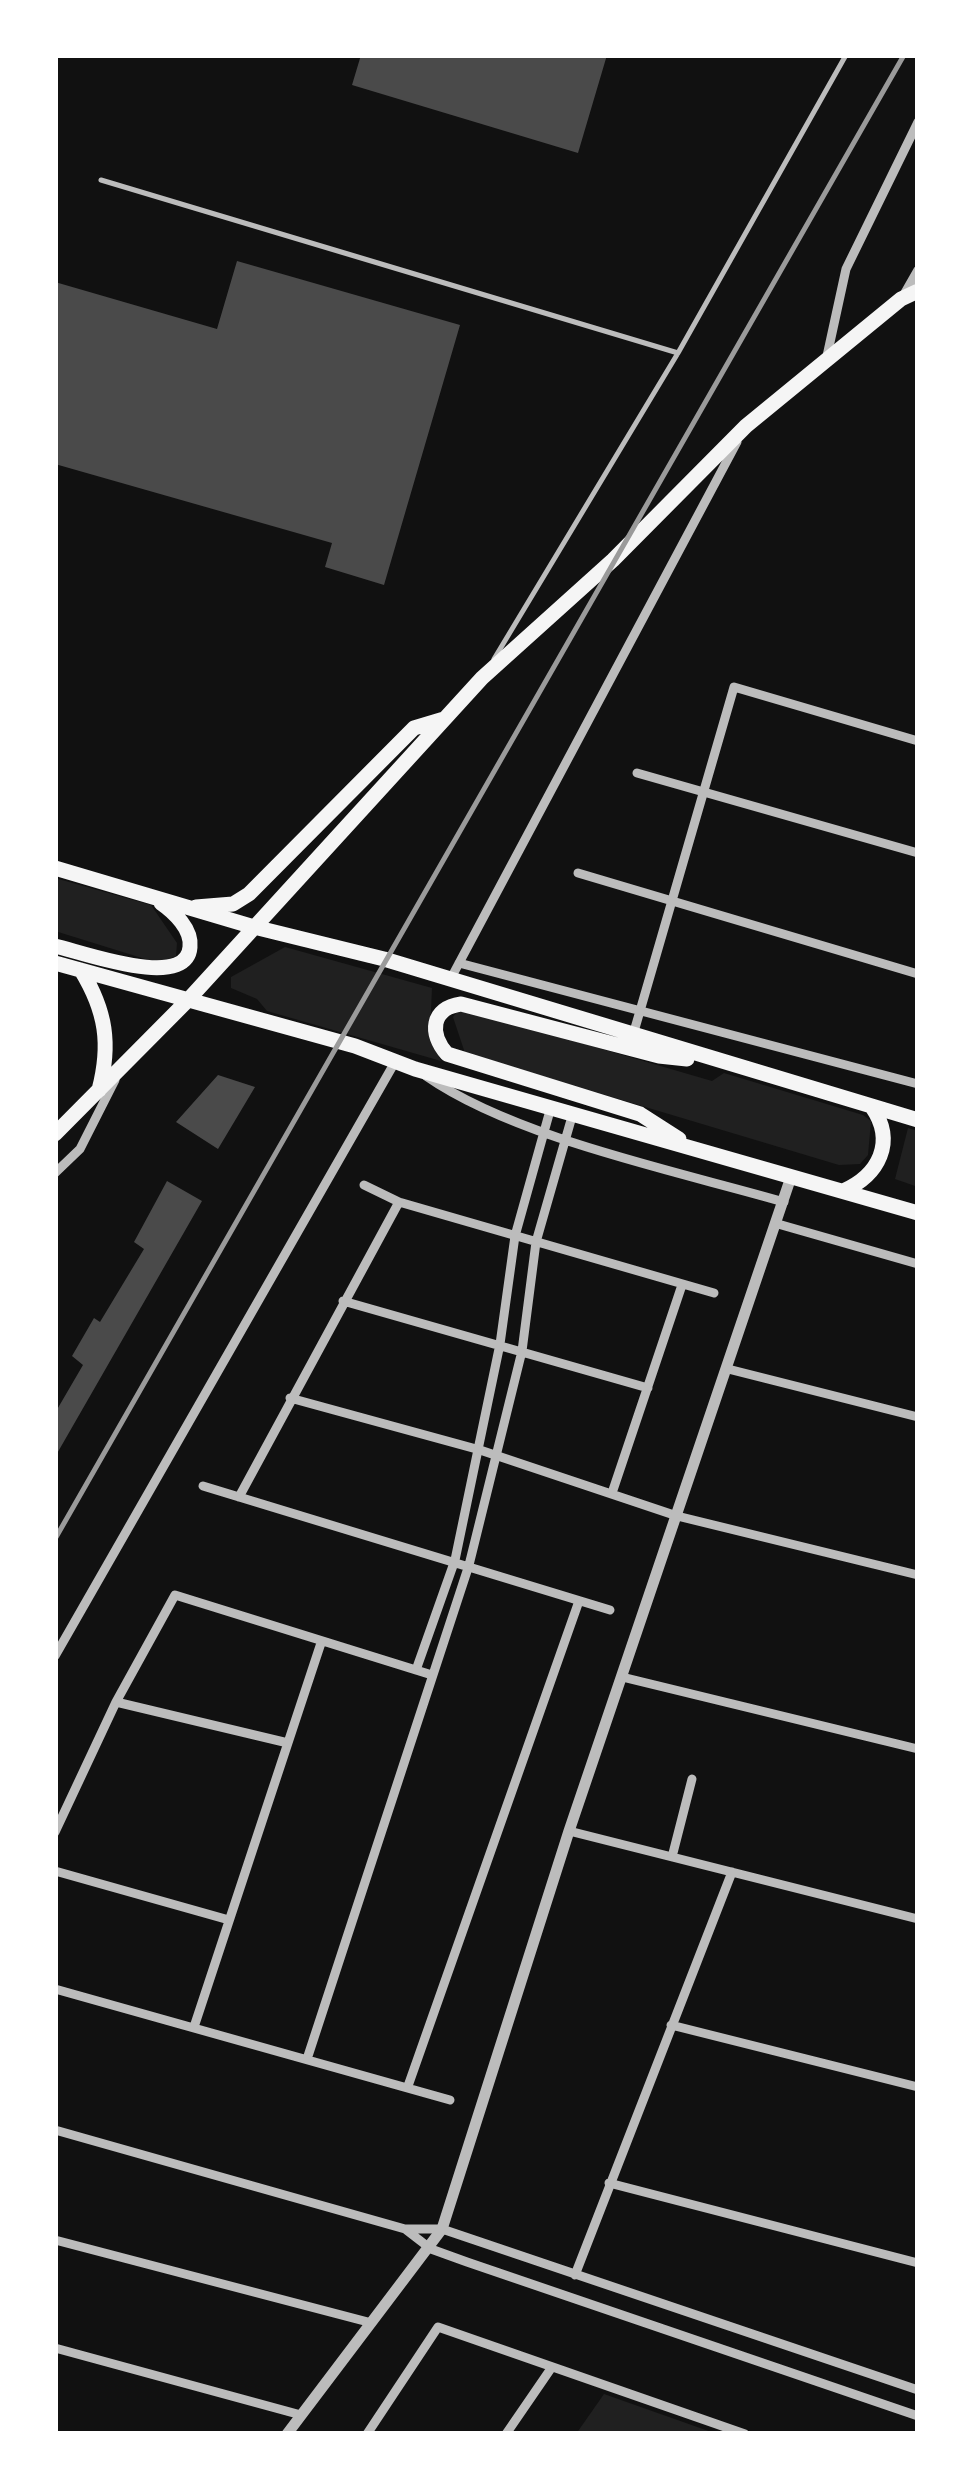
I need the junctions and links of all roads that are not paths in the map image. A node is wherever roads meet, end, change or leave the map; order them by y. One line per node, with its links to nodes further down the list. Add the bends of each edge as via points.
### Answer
1 (846, 55): 7 (lane)
2 (918, 122): 8 (street, via 846,269)
3 (101, 180): 7 (lane)
4 (918, 270): 6 (street)
5 (918, 291): 6 (main road)
6 (901, 299): 8 (main road)
7 (678, 353): 10 (lane)
8 (825, 364): 9 (main road)
9 (746, 426): 10 (main road, via 613,560); 24 (street)
10 (482, 678): 11 (main road)
11 (446, 718): 20 (main road, via 414,728 249,894 232,904); 21 (main road)
12 (918, 741): 14 (street, via 734,687)
13 (637, 773): 14 (street)
14 (704, 789): 15 (street); 19 (street)
15 (918, 853)
16 (55, 868): 18 (main road)
17 (578, 873): 19 (street)
18 (146, 895): 20 (main road); 22 (main road, via 182,922 191,944 177,967 157,970)
19 (671, 900): 26 (street); 29 (street)
20 (187, 908): 21 (main road)
21 (254, 927): 27 (main road); 28 (main road)
22 (55, 946)
23 (55, 962): 25 (main road)
24 (459, 963): 27 (street); 29 (street)
25 (82, 970): 28 (main road); 36 (main road, via 99,999 106,1030)
26 (918, 974)
27 (448, 982): 30 (main road)
28 (188, 1000): 31 (main road); 34 (main road)
29 (640, 1008): 30 (street); 35 (street)
30 (634, 1035): 32 (main road)
31 (396, 1062): 33 (main road); 77 (street)
32 (720, 1062): 38 (main road); 44 (main road, via 659,1056 462,1004 437,1016 436,1042 447,1054 640,1114)
33 (415, 1069): 37 (main road); 41 (street, via 457,1098)
34 (120, 1070): 36 (main road); 45 (street, via 80,1149)
35 (918, 1084)
36 (98, 1092): 42 (main road)
37 (551, 1107): 39 (main road); 41 (street)
38 (872, 1107): 40 (main road); 48 (main road, via 885,1136 876,1169)
39 (573, 1113): 43 (street); 44 (main road)
40 (918, 1120)
41 (544, 1131): 43 (street); 53 (street)
42 (55, 1134)
43 (566, 1138): 50 (street); 54 (street)
44 (691, 1147): 46 (main road)
45 (55, 1174)
46 (791, 1176): 48 (main road); 50 (street)
47 (364, 1185): 49 (street)
48 (843, 1191): 51 (main road)
49 (399, 1202): 53 (street); 58 (street)
50 (784, 1202): 52 (street)
51 (918, 1213)
52 (778, 1224): 55 (street); 61 (street)
53 (515, 1236): 54 (street); 59 (street)
54 (536, 1242): 56 (street); 60 (street)
55 (918, 1264)
56 (682, 1284): 57 (street); 62 (street)
57 (714, 1293)
58 (343, 1301): 59 (street); 63 (street)
59 (500, 1344): 60 (street); 65 (street)
60 (522, 1350): 62 (street); 66 (street)
61 (728, 1370): 64 (street); 70 (street)
62 (648, 1388): 68 (street)
63 (290, 1398): 65 (street); 69 (street)
64 (918, 1417)
65 (480, 1450): 66 (street); 71 (street)
66 (496, 1455): 68 (street); 72 (street)
67 (203, 1486): 69 (street)
68 (612, 1493): 70 (street)
69 (238, 1496): 71 (street)
70 (678, 1516): 73 (street); 80 (street)
71 (455, 1560): 72 (street); 78 (street)
72 (469, 1564): 74 (street); 79 (street)
73 (918, 1575)
74 (579, 1601): 75 (street); 96 (street)
75 (610, 1610)
76 (320, 1643): 78 (street); 81 (street, via 175,1595); 82 (street)
77 (55, 1656)
78 (416, 1670): 79 (street)
79 (432, 1676): 95 (street)
80 (622, 1676): 83 (street); 85 (street)
81 (116, 1702): 82 (street); 86 (street)
82 (288, 1743): 91 (street)
83 (918, 1749)
84 (692, 1779): 87 (street)
85 (569, 1831): 87 (street); 102 (street)
86 (55, 1832)
87 (672, 1857): 89 (street)
88 (55, 1871): 91 (street)
89 (732, 1872): 90 (street); 93 (street)
90 (918, 1919)
91 (229, 1920): 94 (street)
92 (55, 1988): 94 (street)
93 (671, 2025): 97 (street); 100 (street)
94 (194, 2026): 95 (street)
95 (308, 2056): 96 (street)
96 (408, 2086): 98 (street)
97 (918, 2087)
98 (450, 2100)
99 (55, 2130): 101 (street)
100 (608, 2183): 105 (street); 106 (street)
101 (405, 2229): 102 (street); 104 (street)
102 (442, 2229): 104 (street); 106 (street)
103 (55, 2240): 107 (street)
104 (431, 2248): 107 (street); 112 (street)
105 (918, 2263)
106 (575, 2276): 110 (street)
107 (368, 2322): 111 (street)
108 (55, 2348): 111 (street)
109 (552, 2366): 114 (street, via 438,2327); 115 (street); 116 (street)
110 (918, 2390)
111 (301, 2415): 113 (street)
112 (918, 2416)
113 (288, 2434)
114 (367, 2434)
115 (506, 2434)
116 (746, 2434)

